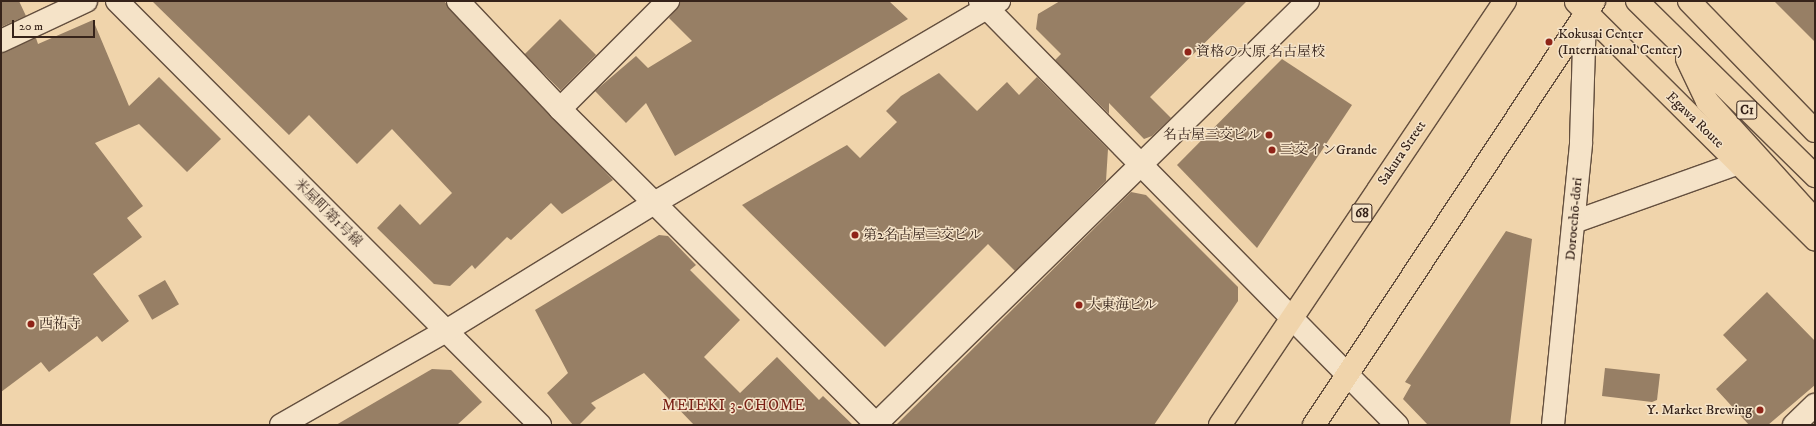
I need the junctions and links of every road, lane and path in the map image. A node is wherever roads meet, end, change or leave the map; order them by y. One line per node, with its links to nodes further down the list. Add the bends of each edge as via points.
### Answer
1 (86, 1): 11 (street)
2 (117, 1): 23 (street, 米屋町第1号線)
3 (458, 1): 13 (street)
4 (668, 1): 13 (street)
5 (1308, 1): 16 (street)
6 (1504, 1): 22 (main road, Sakura Street / 68)
7 (1637, 1): 12 (main road, C1)
8 (1689, 1): 14 (main road)
9 (989, 3): 16 (street); 18 (street)
10 (1585, 5): 15 (main road, Egawa Route); 20 (street, Doroechō-dōri, via 1584,98); 24 (main road)
11 (1, 41)
12 (1680, 45): 17 (main road, C1); 19 (main road, via 1707,101)
13 (560, 109): 18 (street)
14 (1815, 131)
15 (1739, 163): 20 (street); 21 (main road, Egawa Route)
16 (1142, 164): 22 (street); 28 (street)
17 (1815, 176)
18 (656, 202): 23 (street); 28 (street)
19 (1815, 220)
20 (1574, 222): 32 (street, Doroechō-dōri)
21 (1815, 239)
22 (1291, 319): 24 (street); 29 (main road, Sakura Street / 68)
23 (446, 331): 26 (street); 27 (street, 米屋町第1号線)
24 (1348, 373): 30 (main road); 31 (street)
25 (1815, 405): 33 (street)
26 (281, 425)
27 (540, 425)
28 (876, 425)
29 (1220, 425)
30 (1314, 425)
31 (1397, 425)
32 (1553, 425)
33 (1794, 425)

